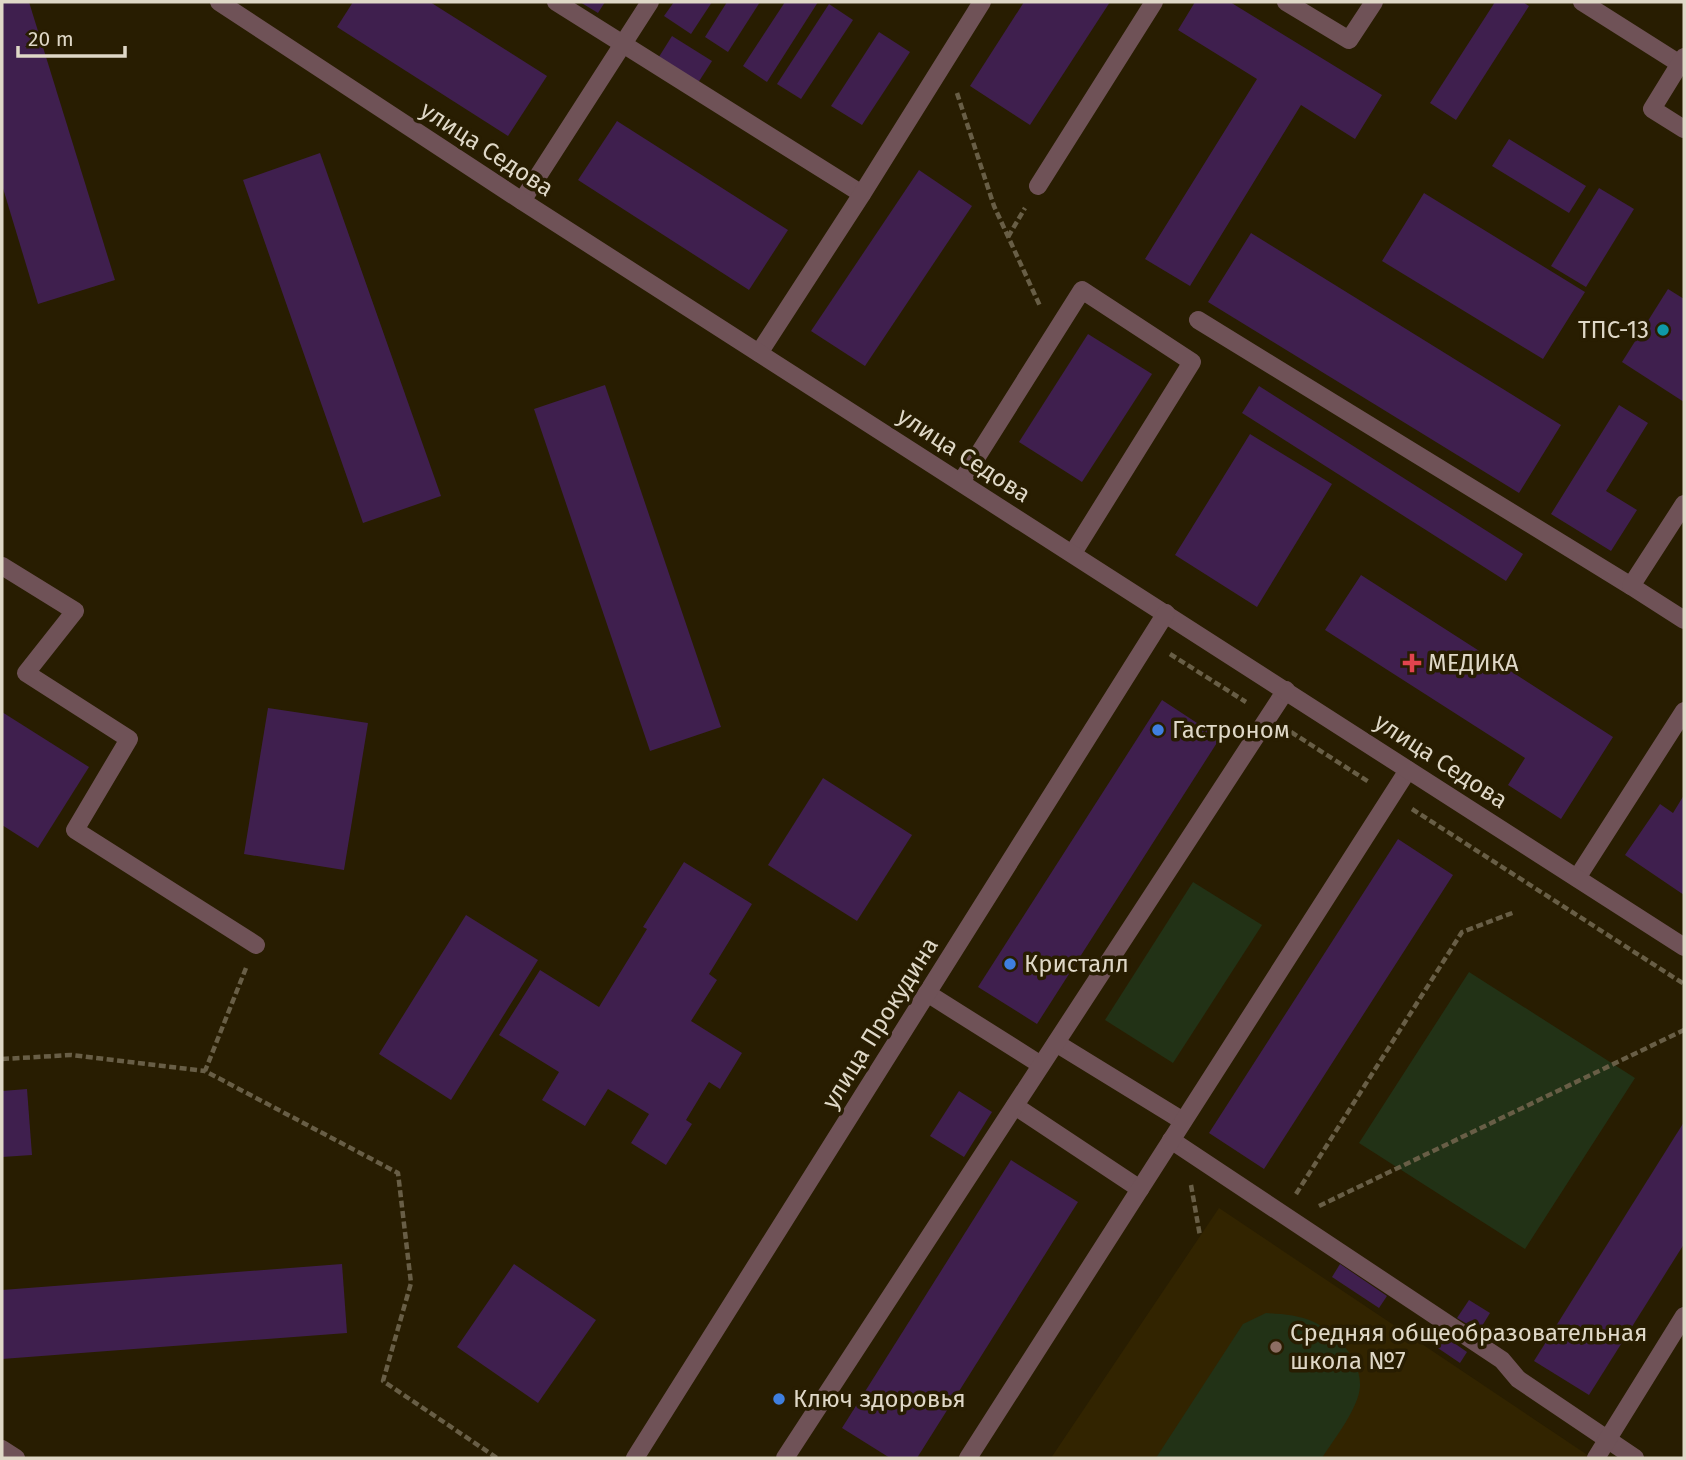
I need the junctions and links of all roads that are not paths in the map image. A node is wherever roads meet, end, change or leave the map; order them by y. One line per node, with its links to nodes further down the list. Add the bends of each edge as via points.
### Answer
1 (219, 2): 14 (street, улица Седова)
2 (556, 2): 9 (street)
3 (650, 2): 9 (street)
4 (982, 2): 13 (street)
5 (1154, 2): 12 (street)
6 (1286, 2): 7 (street, via 1349,40)
7 (1374, 2)
8 (1582, 2): 10 (street)
9 (624, 44): 13 (street); 14 (street)
10 (1682, 61): 11 (street, via 1652,109)
11 (1684, 129)
12 (1038, 186)
13 (862, 194): 16 (street)
14 (522, 201): 16 (street, улица Седова)
15 (1198, 320): 21 (street)
16 (759, 353): 17 (street, улица Седова)
17 (961, 482): 19 (street, улица Седова); 19 (street, via 1082,290 1192,362)
18 (1684, 504): 21 (street)
19 (1073, 553): 22 (street, улица Седова)
20 (2, 566): 28 (street, via 75,611 26,673 129,739 75,830)
21 (1631, 586): 23 (street)
22 (1166, 613): 24 (street, улица Седова); 30 (street, улица Прокудина)
23 (1684, 620)
24 (1286, 690): 26 (street, улица Седова); 31 (street)
25 (1684, 711): 27 (street)
26 (1408, 769): 27 (street, улица Седова); 34 (street)
27 (1577, 878): 29 (street, улица Седова)
28 (256, 945)
29 (1684, 947)
30 (927, 993): 32 (street); 41 (street, улица Прокудина)
31 (1056, 1043): 32 (street); 34 (street)
32 (1041, 1065): 33 (street)
33 (1015, 1106): 36 (street); 42 (street)
34 (1183, 1121): 35 (street)
35 (1178, 1145): 36 (street); 38 (street, via 1503,1360 1518,1379)
36 (1140, 1189): 43 (street)
37 (1684, 1316): 38 (street)
38 (1607, 1440): 44 (street); 45 (street)
39 (2, 1449): 40 (street)
40 (16, 1458)
41 (635, 1458)
42 (785, 1458)
43 (968, 1458)
44 (1596, 1458)
45 (1635, 1458)

